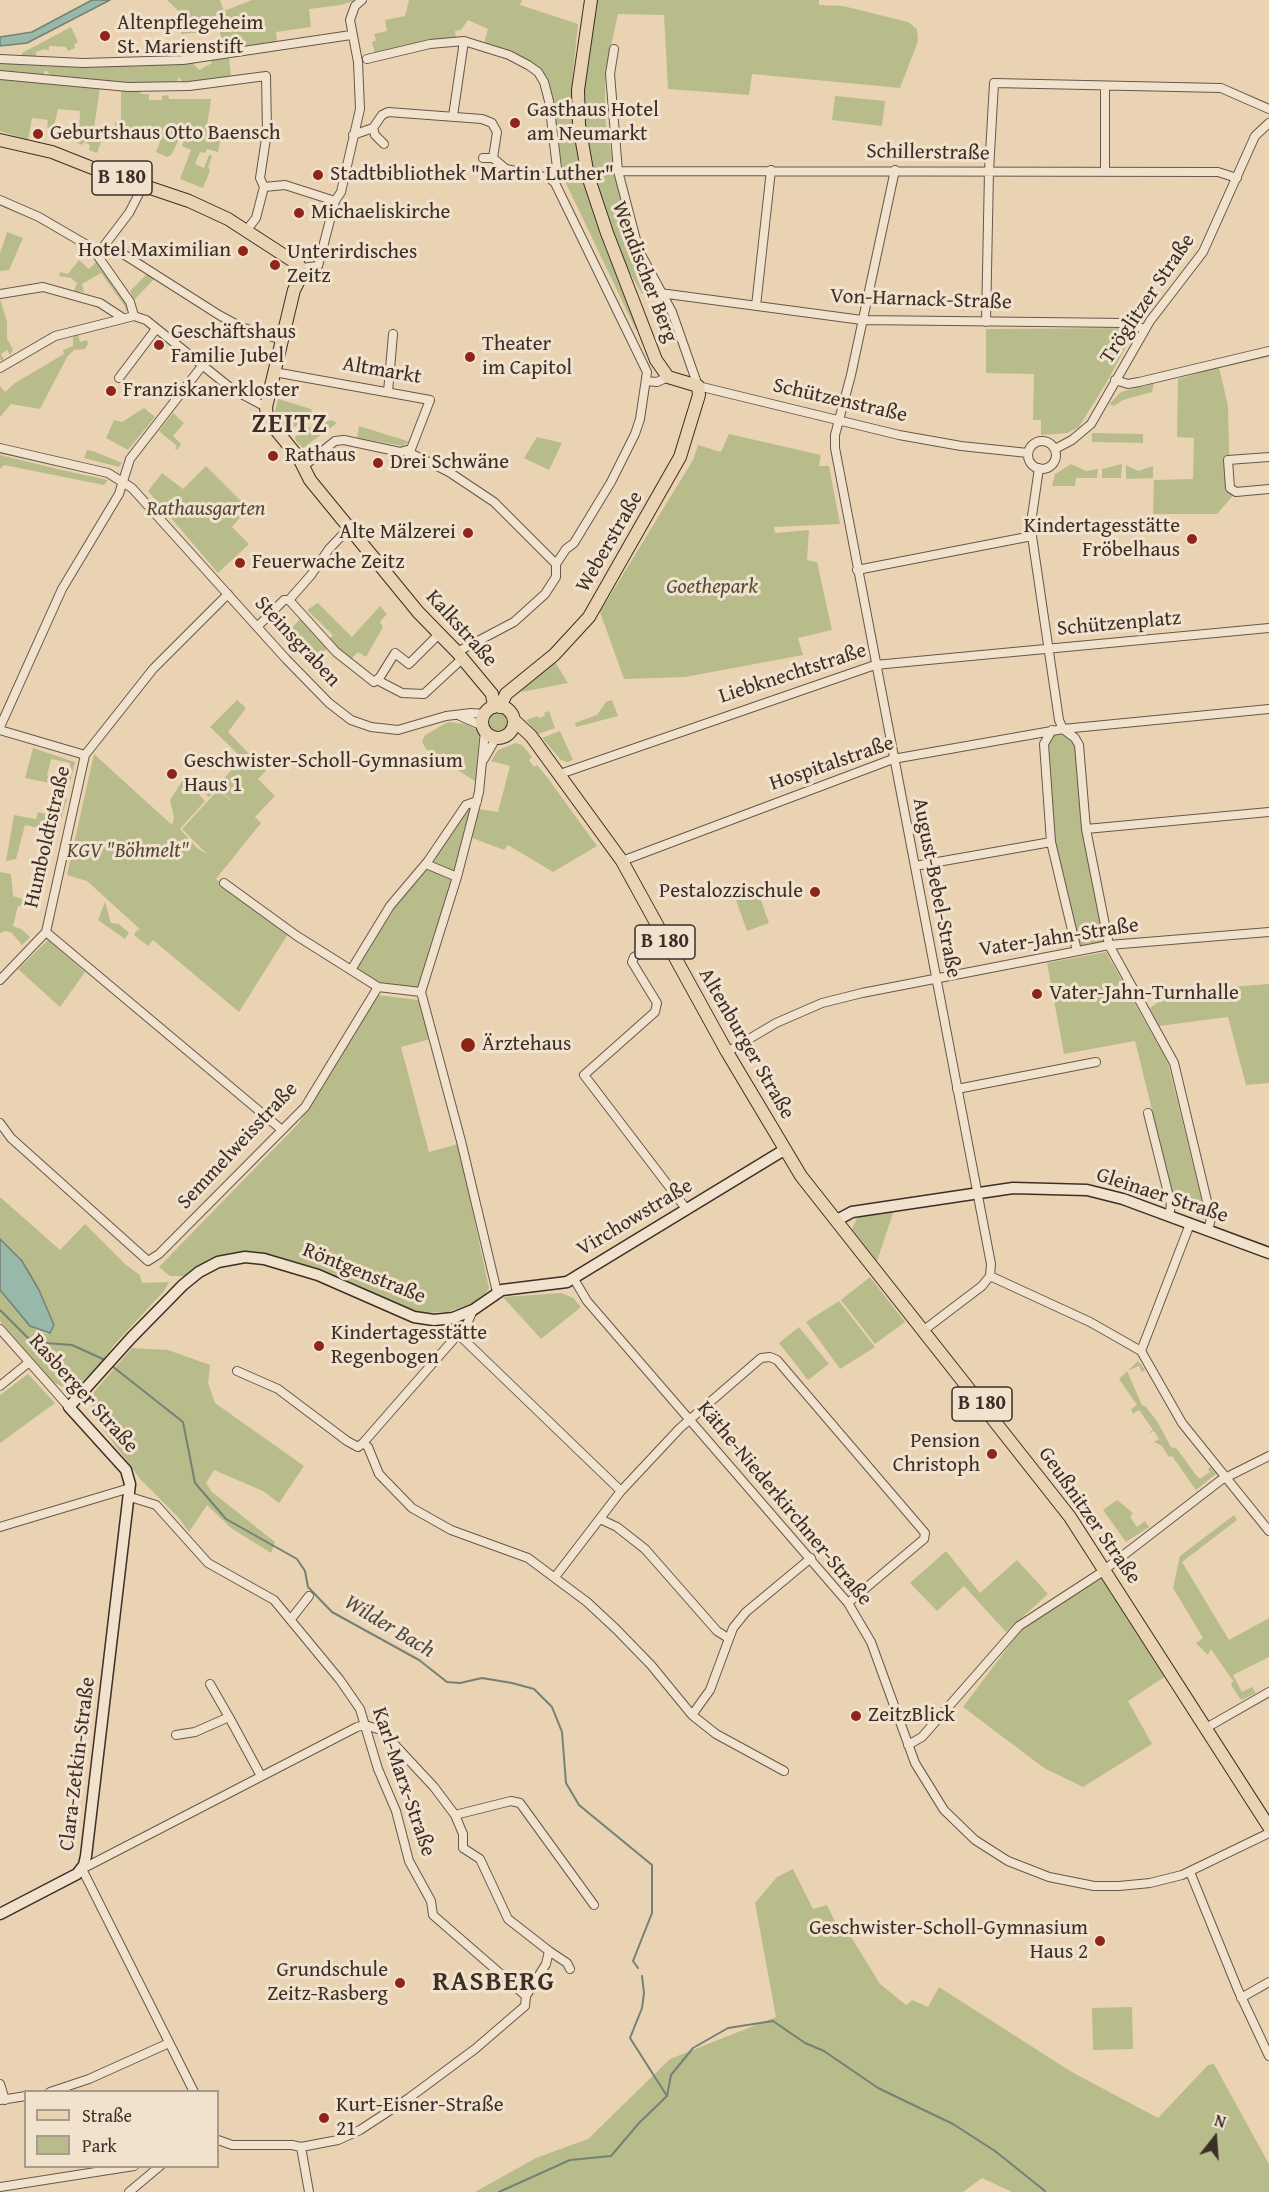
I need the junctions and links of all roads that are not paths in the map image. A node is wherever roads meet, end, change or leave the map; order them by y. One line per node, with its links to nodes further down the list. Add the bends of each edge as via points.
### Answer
1 (362, 0): 3 (street, via 350,20)
2 (591, 0): 50 (main road, Wendischer Berg, via 579,76 582,147 607,233 657,360)
3 (351, 35): 6 (street, via 183,60 83,63); 14 (street, via 358,62 360,109)
4 (464, 41): 7 (street, via 430,44); 11 (street); 25 (street, via 510,56 538,72 549,101 556,168)
5 (614, 49): 21 (street, via 610,74)
6 (0, 59)
7 (367, 59)
8 (0, 75): 27 (street, via 128,87 189,86 266,76 267,132 260,178)
9 (1105, 86): 10 (street, via 1221,88); 22 (street, via 994,83); 23 (street)
10 (1269, 109)
11 (453, 116): 13 (street, via 388,112); 18 (street, via 492,123 498,138)
12 (1269, 123): 24 (street, Tröglitzer Straße, via 1256,136)
13 (373, 128): 14 (street); 16 (street)
14 (353, 135): 29 (street, via 341,192)
15 (0, 140): 26 (main road, B 180, via 52,152)
16 (384, 144)
17 (483, 158): 18 (street)
18 (493, 158): 25 (street, via 506,169)
19 (771, 170): 20 (street, Schillerstraße); 21 (street, Schillerstraße); 36 (street)
20 (895, 170): 22 (street, Schillerstraße); 39 (street, August-Bebel-Straße)
21 (618, 171): 34 (street, via 639,251)
22 (989, 171): 23 (street, Schillerstraße); 40 (street)
23 (1105, 172): 24 (street, Schillerstraße, via 1218,172)
24 (1237, 178): 42 (street, Tröglitzer Straße, via 1203,252)
25 (553, 180): 52 (street, via 645,363)
26 (144, 184): 30 (main road, B 180, via 203,207); 32 (street, via 129,213)
27 (264, 187): 29 (street, via 285,185); 30 (street, via 256,218)
28 (0, 200): 32 (street, via 74,237)
29 (335, 201): 33 (street, via 318,266)
30 (243, 229): 33 (main road, B 180)
31 (120, 252): 44 (street, via 227,319)
32 (97, 255): 37 (street, via 133,306)
33 (302, 268): 44 (main road)
34 (660, 293): 36 (street, Von-Harnack-Straße); 53 (street, via 672,312)
35 (0, 294): 38 (street, via 43,287 108,306)
36 (756, 306): 39 (street, Von-Harnack-Straße)
37 (134, 316): 38 (street); 41 (street)
38 (123, 318): 47 (street, via 55,336)
39 (862, 320): 40 (street, Von-Harnack-Straße); 56 (street, August-Bebel-Straße)
40 (986, 322): 42 (street, Von-Harnack-Straße, via 1126,322)
41 (156, 329): 46 (street); 49 (street)
42 (1145, 329): 51 (street, Tröglitzer Straße)
43 (393, 334): 54 (street)
44 (282, 340): 48 (main road)
45 (1269, 351): 51 (street, via 1139,382)
46 (202, 366): 55 (street); 64 (street, via 130,459)
47 (0, 368)
48 (274, 372): 54 (street, Altmarkt); 55 (main road)
49 (119, 378)
50 (668, 378): 52 (street, Schützenstraße); 53 (main road, Schützenstraße)
51 (1115, 380): 58 (street, Tröglitzer Straße, via 1091,424)
52 (646, 381): 68 (street, via 635,434 574,543)
53 (698, 386): 56 (street, Schützenstraße); 80 (main road, Weberstraße, via 698,403 680,457 589,617 554,655 504,697)
54 (388, 392): 59 (street, Altmarkt, via 430,400 414,446)
55 (266, 409): 62 (main road, via 271,425)
56 (838, 422): 60 (street, Schützenstraße, via 940,442); 69 (street, August-Bebel-Straße, via 835,448)
57 (0, 448): 64 (street, Steinsgraben, via 108,473)
58 (1055, 449): 60 (street, via 1048,442 1037,441); 63 (street, via 1053,464)
59 (406, 451): 62 (street, via 335,441); 68 (street, via 494,502)
60 (1028, 453): 63 (street, via 1032,465)
61 (1269, 457): 65 (street, via 1228,460 1230,488 1236,492)
62 (304, 466): 66 (main road, Kalkstraße, via 310,480)
63 (1039, 468): 67 (street, Schützenplatz)
64 (123, 481): 70 (street, Steinsgraben); 81 (street, via 62,589)
65 (1269, 489)
66 (350, 527): 71 (street); 74 (main road, Kalkstraße)
67 (1032, 536): 69 (street); 75 (street, Schützenplatz)
68 (556, 564): 76 (street, via 556,577 531,609)
69 (857, 570): 77 (street, August-Bebel-Straße)
70 (228, 594): 72 (street, Steinsgraben); 84 (street, Humboldtstraße, via 153,669)
71 (289, 600): 72 (street, via 284,600); 78 (street, via 336,652 369,680)
72 (257, 627): 80 (street, Steinsgraben, via 340,712 371,727 404,729 471,713)
73 (1269, 628): 75 (street, Schützenplatz)
74 (438, 634): 76 (main road, Kalkstraße); 78 (street, via 409,664 395,653)
75 (1047, 649): 77 (street, Liebknechtstraße); 82 (street)
76 (460, 655): 78 (street, via 424,694 402,693); 80 (main road, Kalkstraße, via 492,694)
77 (875, 665): 86 (street, August-Bebel-Straße); 87 (street, Liebknechtstraße)
78 (377, 680)
79 (1269, 710): 82 (street, Hospitalstraße)
80 (497, 721): 85 (street); 85 (street, via 482,753); 87 (main road, Altenburger Straße / B 180, via 533,742)
81 (0, 728): 84 (street)
82 (1063, 729): 83 (street, Hospitalstraße); 90 (street, via 1079,746)
83 (1052, 730): 86 (street, Hospitalstraße); 91 (street, via 1044,744)
84 (85, 755): 97 (street, Humboldtstraße)
85 (484, 759): 88 (street)
86 (893, 759): 92 (street, Hospitalstraße); 94 (street, August-Bebel-Straße)
87 (560, 774): 92 (main road, Altenburger Straße / B 180)
88 (477, 801): 93 (street, via 466,805); 95 (street)
89 (1269, 812): 90 (street)
90 (1086, 829): 100 (street)
91 (1051, 842): 94 (street); 101 (street)
92 (622, 861): 99 (main road, Altenburger Straße / B 180)
93 (426, 864): 95 (street); 102 (street, via 390,906)
94 (915, 866): 103 (street, August-Bebel-Straße)
95 (457, 877): 106 (street)
96 (224, 884): 102 (street)
97 (46, 932): 104 (street, Humboldtstraße); 112 (street)
98 (1269, 932): 100 (street, Vater-Jahn-Straße)
99 (665, 941): 107 (main road, Altenburger Straße / B 180); 115 (street, via 634,957 632,962 657,1003 655,1012 584,1075)
100 (1109, 945): 101 (street, Vater-Jahn-Straße); 119 (street, via 1173,1063 1211,1218)
101 (1077, 951): 103 (street, Vater-Jahn-Straße)
102 (351, 970): 105 (street)
103 (935, 978): 107 (street, Vater-Jahn-Straße, via 822,1003 776,1023); 109 (street, August-Bebel-Straße)
104 (0, 980)
105 (378, 987): 106 (street); 112 (street, Semmelweisstraße, via 306,1104)
106 (421, 992): 123 (street)
107 (727, 1052): 113 (main road, Altenburger Straße / B 180)
108 (1096, 1062): 109 (street)
109 (957, 1089): 114 (street, August-Bebel-Straße)
110 (1148, 1113): 116 (street, via 1171,1205)
111 (0, 1124): 112 (street, Semmelweisstraße, via 8,1136 144,1258 151,1260)
112 (282, 1130)
113 (784, 1149): 115 (street, Virchowstraße); 117 (main road, Altenburger Straße / B 180)
114 (976, 1193): 116 (street, Gleinaer Straße, via 1024,1187 1087,1190); 117 (street, Gleinaer Straße, via 849,1212); 121 (street, August-Bebel-Straße, via 992,1264)
115 (687, 1210): 122 (street, Virchowstraße)
116 (1169, 1216): 118 (street, Gleinaer Straße)
117 (837, 1220): 126 (main road, Geußnitzer Straße / B 180)
118 (1190, 1224): 119 (street, Gleinaer Straße); 128 (street)
119 (1208, 1231): 120 (street, Gleinaer Straße)
120 (1269, 1252)
121 (990, 1276): 126 (street); 128 (street, via 1090,1322)
122 (574, 1279): 123 (street, Virchowstraße); 133 (street, Käthe-Niederkirchner-Straße, via 587,1302)
123 (497, 1292): 124 (street, Röntgenstraße)
124 (473, 1310): 127 (street, via 472,1318); 132 (street, Röntgenstraße, via 444,1319 414,1317 291,1265 245,1257 218,1262 199,1272 146,1322)
125 (0, 1329): 129 (street, Rasberger Straße)
126 (924, 1330): 143 (main road, Geußnitzer Straße / B 180, via 1057,1500)
127 (458, 1334): 134 (street); 137 (street)
128 (1141, 1351): 136 (street, via 1182,1423)
129 (28, 1363): 131 (street); 132 (street, Rasberger Straße)
130 (237, 1371): 134 (street, via 270,1384 347,1441 358,1447)
131 (0, 1386)
132 (69, 1407): 138 (street, Rasberger Straße, via 126,1470)
133 (690, 1419): 137 (street); 142 (street, Käthe-Niederkirchner-Straße); 146 (street, via 761,1358 777,1360 790,1375 925,1533 924,1539)
134 (363, 1443): 144 (street, via 379,1474 411,1508 452,1530 528,1558)
135 (1269, 1456): 136 (street)
136 (1226, 1476): 141 (street); 143 (street)
137 (621, 1491): 139 (street)
138 (130, 1492): 140 (street); 147 (street, Karl-Marx-Straße, via 156,1505 208,1563 265,1593); 162 (street, Clara-Zetkin-Straße)
139 (600, 1519): 144 (street); 148 (street, via 645,1549 717,1631)
140 (0, 1527)
141 (1269, 1531)
142 (811, 1558): 146 (street, Käthe-Niederkirchner-Straße); 148 (street, via 746,1612)
143 (1105, 1569): 154 (main road, Geußnitzer Straße / B 180); 156 (street, via 1035,1614 1005,1640 922,1737)
144 (555, 1578): 151 (street, via 616,1629)
145 (309, 1596): 147 (street)
146 (849, 1603): 156 (street, Käthe-Niederkirchner-Straße, via 871,1642)
147 (291, 1619): 153 (street, Karl-Marx-Straße, via 355,1700)
148 (728, 1638): 151 (street, via 710,1690)
149 (210, 1684): 152 (street)
150 (1269, 1692): 154 (street)
151 (692, 1715): 157 (street, via 716,1734)
152 (229, 1717): 155 (street); 158 (street)
153 (365, 1725): 158 (street); 159 (street, via 381,1730); 169 (street, Karl-Marx-Straße, via 378,1770 396,1811 409,1861 431,1901 433,1915)
154 (1206, 1728): 160 (main road, Geußnitzer Straße / B 180)
155 (176, 1736)
156 (908, 1745): 163 (street, Käthe-Niederkirchner-Straße, via 944,1810 980,1843 1017,1865 1058,1880 1094,1886 1150,1883)
157 (784, 1771)
158 (261, 1776): 162 (street)
159 (455, 1815): 164 (street, via 511,1801 520,1803); 166 (street, via 463,1834 463,1848 480,1859 508,1919)
160 (1269, 1827)
161 (1269, 1833): 163 (street, Käthe-Niederkirchner-Straße)
162 (82, 1869): 165 (street); 171 (street, Clara-Zetkin-Straße)
163 (1190, 1872): 170 (street)
164 (594, 1905)
165 (0, 1914)
166 (549, 1951): 167 (street); 169 (street, via 546,1964)
167 (570, 1969)
168 (1269, 1982): 170 (street)
169 (526, 1996): 179 (street, via 525,2006 409,2098 350,2135)
170 (1241, 1998): 172 (street)
171 (169, 2043): 174 (street); 175 (street, Clara-Zetkin-Straße)
172 (1269, 2056)
173 (0, 2084): 177 (street)
174 (53, 2090)
175 (193, 2090)
176 (24, 2096): 177 (street)
177 (3, 2100)
178 (219, 2140): 179 (street, via 232,2145)
179 (301, 2147): 184 (street)
180 (121, 2168): 182 (street)
181 (158, 2168): 183 (street)
182 (0, 2187)
183 (129, 2192)
184 (309, 2192)

